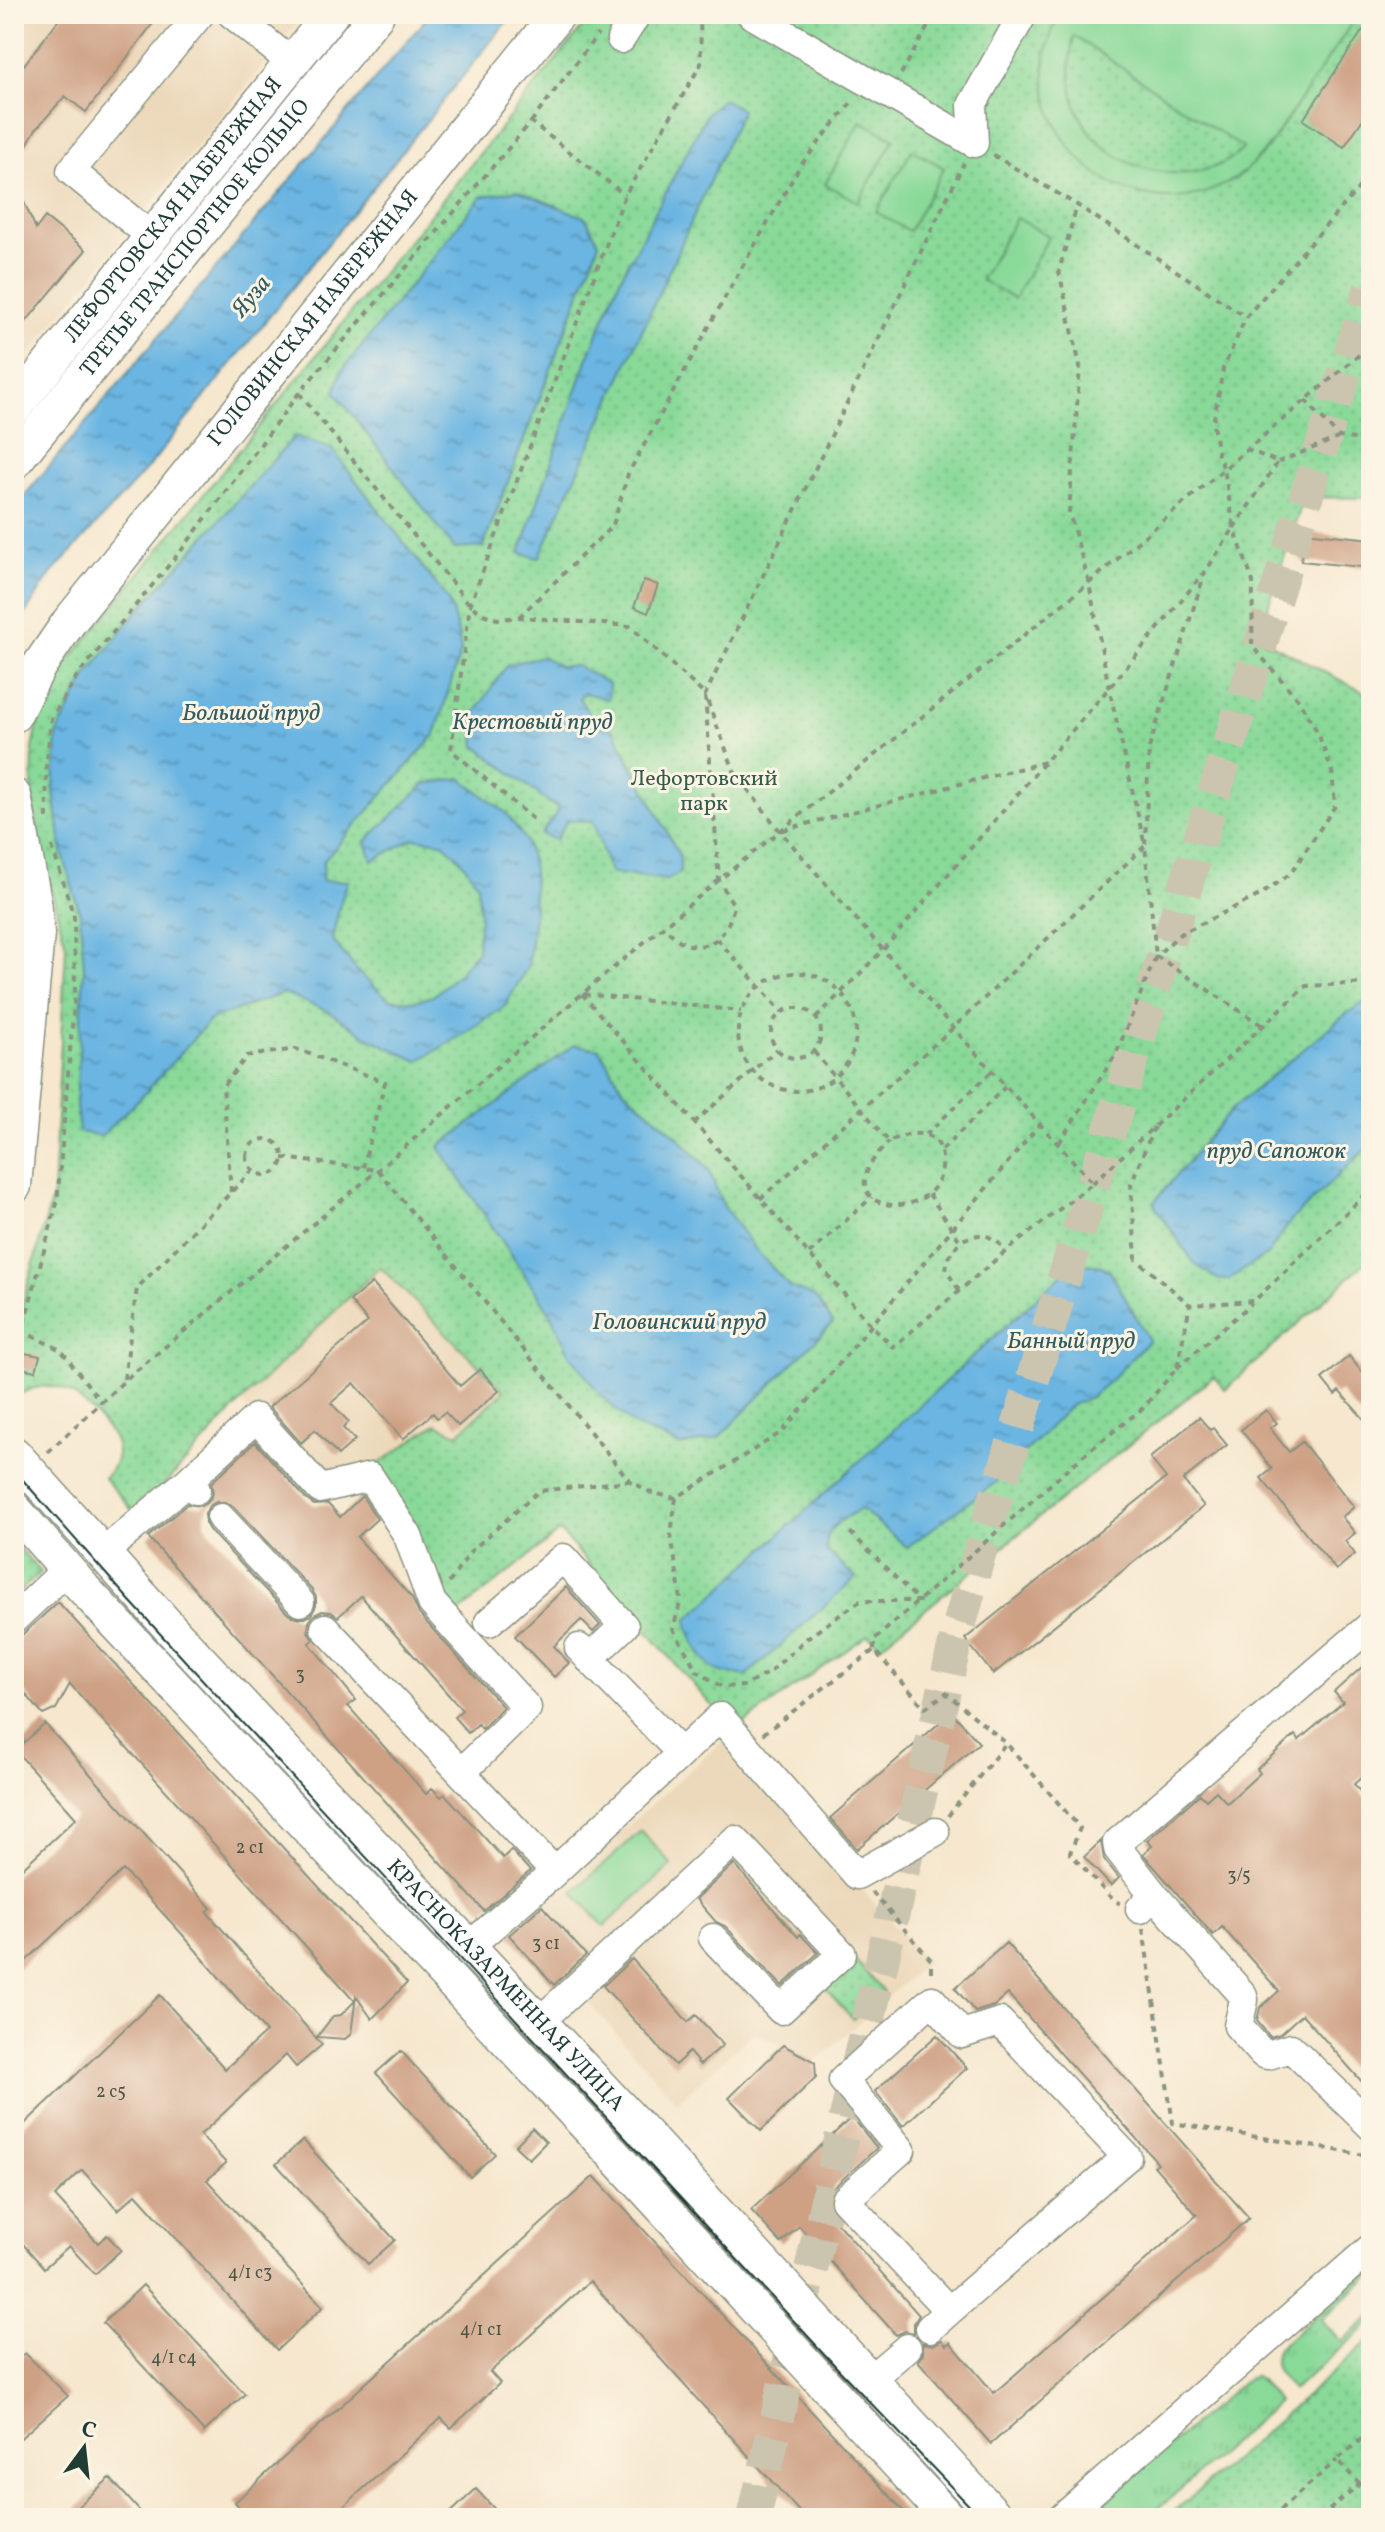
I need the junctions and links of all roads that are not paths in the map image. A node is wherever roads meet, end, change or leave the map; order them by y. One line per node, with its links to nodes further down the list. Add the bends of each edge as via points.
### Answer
1 (200, 14): 12 (street, via 71,171)
2 (232, 14): 10 (street)
3 (331, 14): 10 (main road, ЛЕФОРТОВСКАЯ НАБЕРЕЖНАЯ)
4 (377, 14): 11 (main road, ТРЕТЬЕ ТРАНСПОРТНОЕ КОЛЬЦО)
5 (558, 14): 16 (main road, ГОЛОВИНСКАЯ НАБЕРЕЖНАЯ, via 69,622 39,666)
6 (637, 14): 9 (street)
7 (751, 14): 8 (street, via 974,143 972,105)
8 (1023, 14)
9 (612, 32)
10 (292, 63): 12 (main road, ЛЕФОРТОВСКАЯ НАБЕРЕЖНАЯ)
11 (254, 166): 13 (main road); 15 (main road, ТРЕТЬЕ ТРАНСПОРТНОЕ КОЛЬЦО)
12 (152, 237): 13 (main road, ЛЕФОРТОВСКАЯ НАБЕРЕЖНАЯ)
13 (89, 314): 14 (main road, ЛЕФОРТОВСКАЯ НАБЕРЕЖНАЯ)
14 (14, 408)
15 (14, 462)
16 (15, 719)
17 (14, 796): 19 (main road, via 34,901)
18 (14, 931): 19 (main road, via 25,939)
19 (35, 975): 20 (main road)
20 (14, 1186)
21 (21, 1462): 24 (main road, КРАСНОКАЗАРМЕННАЯ УЛИЦА)
22 (14, 1509): 25 (main road, КРАСНОКАЗАРМЕННАЯ УЛИЦА)
23 (221, 1518): 26 (street)
24 (103, 1553): 32 (street, via 191,1486 256,1418 320,1489 370,1477 408,1536 432,1603 527,1708); 36 (main road, КРАСНОКАЗАРМЕННАЯ УЛИЦА)
25 (67, 1569): 27 (street); 43 (main road, КРАСНОКАЗАРМЕННАЯ УЛИЦА)
26 (300, 1602)
27 (14, 1619)
28 (489, 1622): 31 (street, via 563,1558 624,1626 584,1654)
29 (1371, 1625): 38 (street, via 1117,1843 1147,1902 1243,1995 1238,2026 1242,2032 1266,2055 1291,2048)
30 (325, 1628): 32 (street)
31 (681, 1753): 33 (street, via 720,1717 857,1875); 34 (street)
32 (462, 1772): 34 (street)
33 (935, 1832)
34 (554, 1871): 36 (street)
35 (713, 1938): 37 (street, via 781,2010 842,1954 735,1840)
36 (467, 1948): 37 (main road, КРАСНОКАЗАРМЕННАЯ УЛИЦА)
37 (538, 2023): 42 (main road, КРАСНОКАЗАРМЕННАЯ УЛИЦА)
38 (1371, 2126)
39 (1368, 2256): 45 (street)
40 (940, 2320): 40 (street, via 1127,2157 1000,2022 962,2034 932,2000 843,2080 901,2150 845,2200)
41 (907, 2348): 42 (street)
42 (869, 2380): 44 (main road, КРАСНОКАЗАРМЕННАЯ УЛИЦА)
43 (948, 2518)
44 (997, 2518)
45 (1062, 2518)

